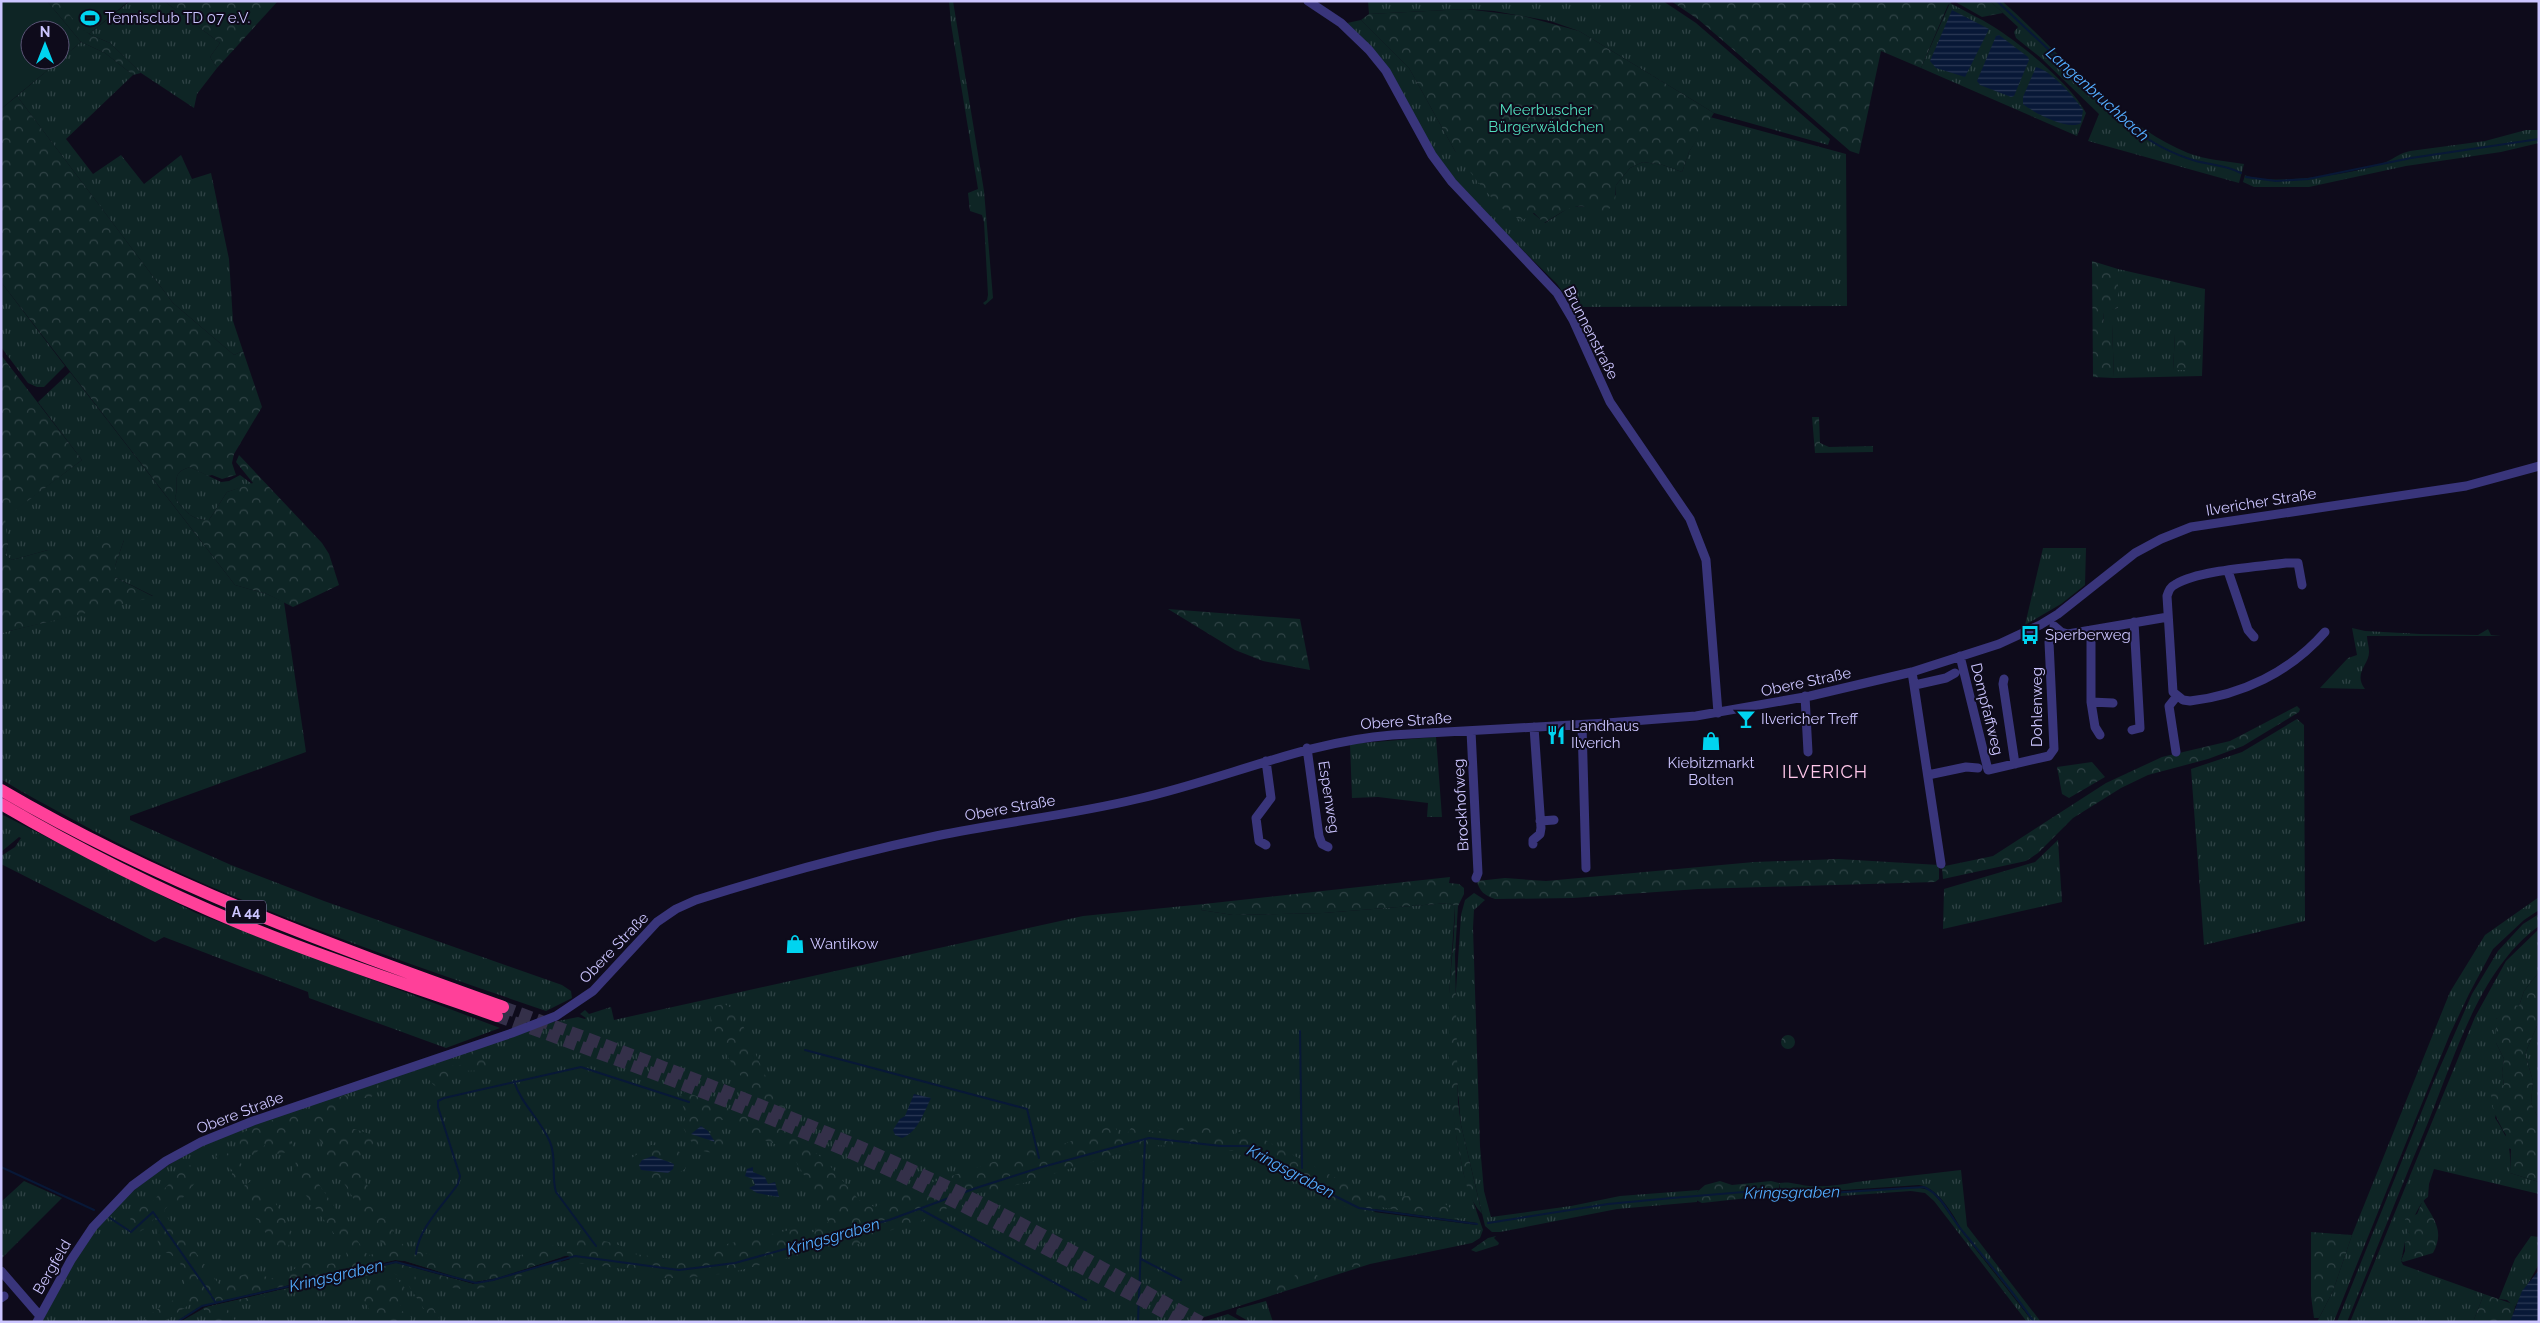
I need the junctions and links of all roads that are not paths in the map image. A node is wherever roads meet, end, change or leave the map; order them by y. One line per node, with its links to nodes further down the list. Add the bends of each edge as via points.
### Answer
1 (1308, 1): 22 (street, Brunnenstraße, via 1341,23 1369,50 1386,71 1432,155 1452,182 1558,293 1610,402 1690,519 1706,560)
2 (2539, 466): 6 (street, Ilvericher Straße, via 2466,486 2191,527 2135,553)
3 (2228, 571): 4 (street, via 2298,564); 5 (street, via 2188,579 2170,588); 12 (street, via 2248,630)
4 (2302, 585)
5 (2168, 617): 7 (street); 19 (street, via 2172,685)
6 (2050, 620): 8 (street); 11 (street, Ilvericher Straße)
7 (2134, 622): 9 (street); 26 (street, via 2140,728)
8 (2056, 629): 9 (street, via 2068,634); 32 (street, Dohlenweg, via 2049,642 2054,749 2049,756)
9 (2091, 630): 20 (street)
10 (2325, 632): 19 (street, via 2294,661 2252,686 2208,699 2190,701)
11 (2017, 637): 13 (street, Obere Straße)
12 (2254, 637)
13 (1960, 656): 14 (street, Obere Straße); 32 (street, Dompfaffweg, via 1988,770)
14 (1912, 672): 17 (street); 18 (street, Obere Straße)
15 (1955, 673): 17 (street)
16 (2004, 679): 32 (street, Dohlenweg, via 2002,684)
17 (1915, 685): 34 (street)
18 (1805, 696): 22 (street, Obere Straße); 29 (street)
19 (2177, 696): 30 (street, via 2169,706)
20 (2091, 702): 21 (street); 27 (street, via 2095,728)
21 (2113, 702)
22 (1718, 713): 23 (street, Obere Straße)
23 (1582, 725): 24 (street, Obere Straße); 43 (street)
24 (1534, 727): 25 (street, Obere Straße); 38 (street)
25 (1471, 730): 28 (street, Obere Straße, via 1372,736); 44 (street, Brockhofweg)
26 (2132, 730)
27 (2100, 735)
28 (1307, 748): 31 (street, Obere Straße); 41 (street, Espenweg, via 1319,836 1322,844)
29 (1808, 752)
30 (2176, 752)
31 (1266, 761): 40 (street, via 1271,798 1256,818 1259,840); 45 (street, Obere Straße, via 1144,798 935,836 696,900 676,908 657,922 603,982 568,1009 512,1033 252,1121 201,1142 149,1173 110,1207)
32 (2015, 764)
33 (1978, 768): 34 (street)
34 (1928, 774): 42 (street)
35 (1, 790): 36 (highway, A 44, via 96,843 205,895 500,1011 326,957 239,923 124,871)
36 (1, 804)
37 (1554, 820): 38 (street)
38 (1540, 821): 39 (street, via 1540,834)
39 (1533, 844)
40 (1266, 845)
41 (1328, 846)
42 (1941, 864)
43 (1586, 868)
44 (1476, 878)
45 (93, 1227): 47 (street, Bergfeld)
46 (1, 1271): 47 (street)
47 (38, 1319)

